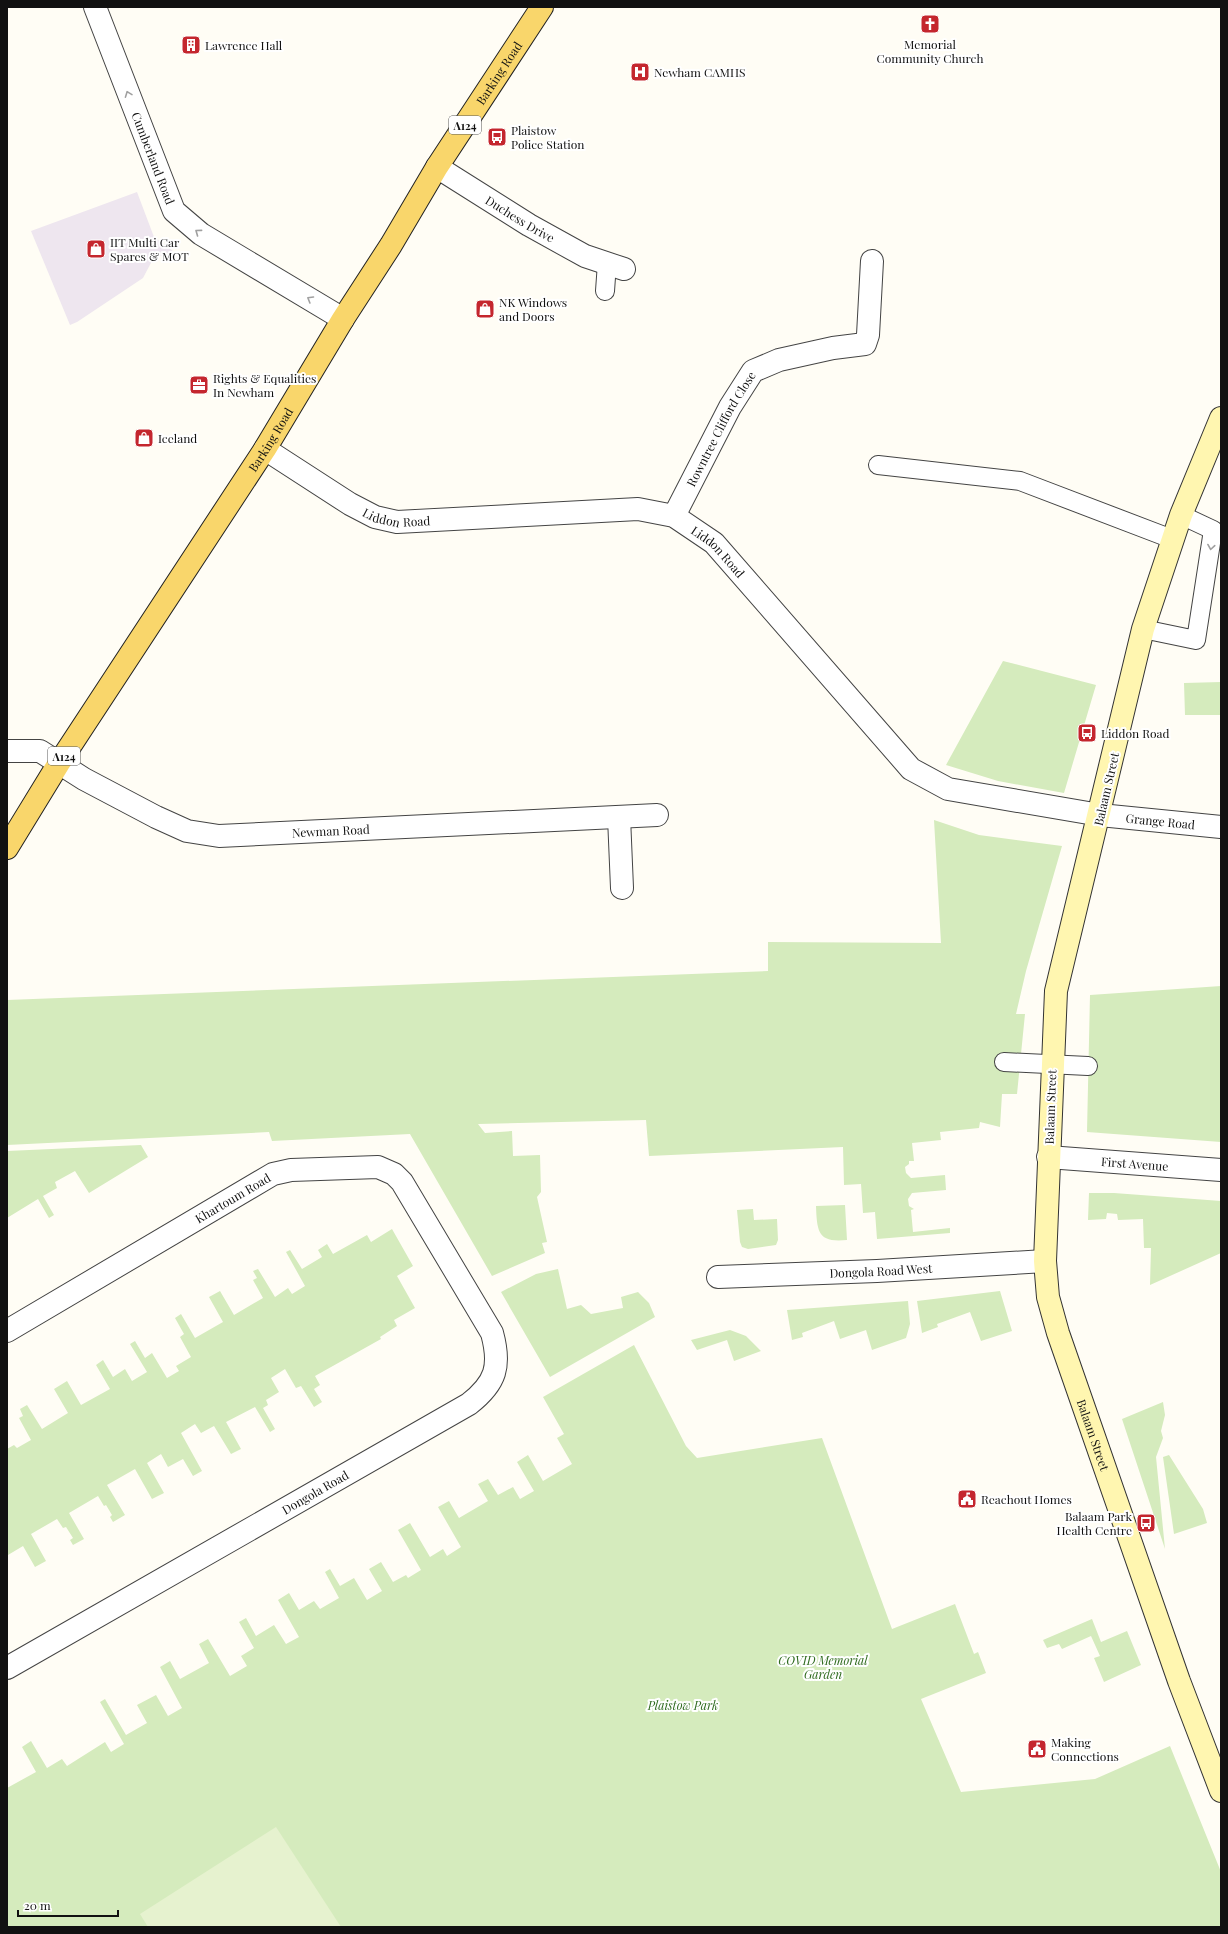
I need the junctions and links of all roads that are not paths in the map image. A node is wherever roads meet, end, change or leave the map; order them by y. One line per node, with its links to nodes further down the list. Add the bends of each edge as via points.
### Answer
1 (95, 7): 7 (street, Cumberland Road, one-way to 1, via 200,234 174,212)
2 (542, 7): 3 (main road, Barking Road / A124)
3 (437, 167): 5 (street, Duchess Drive, via 529,225 585,256); 7 (main road, Barking Road / A124)
4 (872, 261): 13 (street, Rowntree Clifford Close, via 868,335 865,344 779,360 753,370 730,407)
5 (616, 266): 6 (lane, Duchess Drive)
6 (605, 291)
7 (343, 319): 9 (main road, Barking Road / A124)
8 (1221, 418): 10 (main road, Balaam Street)
9 (265, 449): 13 (street, Liddon Road, via 350,504 375,517 397,522 638,509); 17 (main road, Barking Road / A124)
10 (1214, 454): 12 (main road, Balaam Street)
11 (878, 465): 14 (lane, via 1020,482)
12 (1181, 515): 14 (main road, Balaam Street); 15 (lane, one-way to 15, via 1213,530 1196,640)
13 (674, 516): 19 (street, Liddon Road, via 714,543 911,769 948,789)
14 (1172, 539): 15 (main road, Balaam Street)
15 (1143, 629): 19 (main road, Balaam Street)
16 (7, 751): 17 (street, Newman Road, via 40,751)
17 (59, 763): 20 (street, Newman Road, via 122,800 186,831 219,836); 22 (main road, Barking Road / A124)
18 (657, 815): 20 (street, Newman Road)
19 (1100, 816): 21 (street, Grange Road); 25 (main road, Balaam Street, via 1056,991)
20 (619, 817): 23 (street)
21 (1221, 827)
22 (7, 848)
23 (622, 888)
24 (1004, 1062): 25 (lane)
25 (1052, 1065): 26 (lane); 27 (main road, Balaam Street)
26 (1088, 1066)
27 (1048, 1157): 28 (street, First Avenue); 30 (main road, Balaam Street)
28 (1221, 1170)
29 (444, 1251): 32 (street, Khartoum Road, via 402,1182 394,1174 378,1166 291,1170 274,1174); 33 (street, Dongola Road, via 492,1333 497,1351 496,1367 485,1391 469,1404)
30 (1045, 1261): 31 (street, Dongola Road West); 34 (main road, Balaam Street, via 1047,1291 1058,1333 1179,1681)
31 (718, 1277)
32 (7, 1331)
33 (7, 1668)
34 (1221, 1791)

